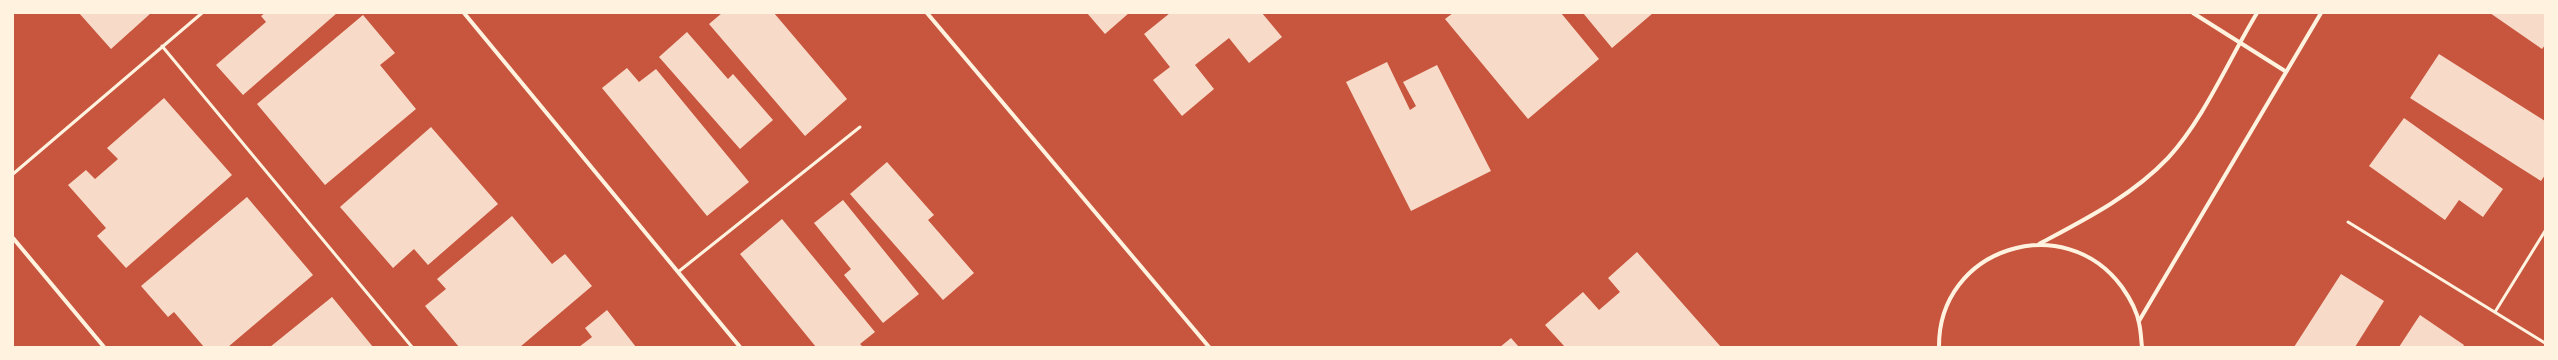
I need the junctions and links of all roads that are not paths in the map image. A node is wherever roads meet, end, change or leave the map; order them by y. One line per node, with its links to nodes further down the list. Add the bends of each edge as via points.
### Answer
1 (202, 13): 8 (lane)
2 (464, 13): 16 (street)
3 (927, 13): 23 (street)
4 (2193, 13): 7 (street)
5 (2257, 13): 7 (street)
6 (2321, 13): 9 (street)
7 (2239, 42): 9 (street); 15 (street, via 2190,131 2167,159 2102,210)
8 (162, 46): 11 (lane); 21 (lane)
9 (2285, 71): 18 (street)
10 (860, 127): 16 (lane)
11 (13, 174)
12 (2348, 222): 17 (lane)
13 (2545, 231): 17 (lane)
14 (13, 238): 20 (street)
15 (2039, 244): 18 (street, via 2066,248 2091,258 2113,275 2128,296); 24 (street, via 2013,248 1989,258 1968,274 1952,295 1942,319)
16 (678, 272): 22 (street)
17 (2495, 312): 19 (lane)
18 (2139, 322): 25 (street)
19 (2545, 343)
20 (104, 347)
21 (412, 347)
22 (740, 347)
23 (1209, 347)
24 (1939, 347)
25 (2142, 347)

